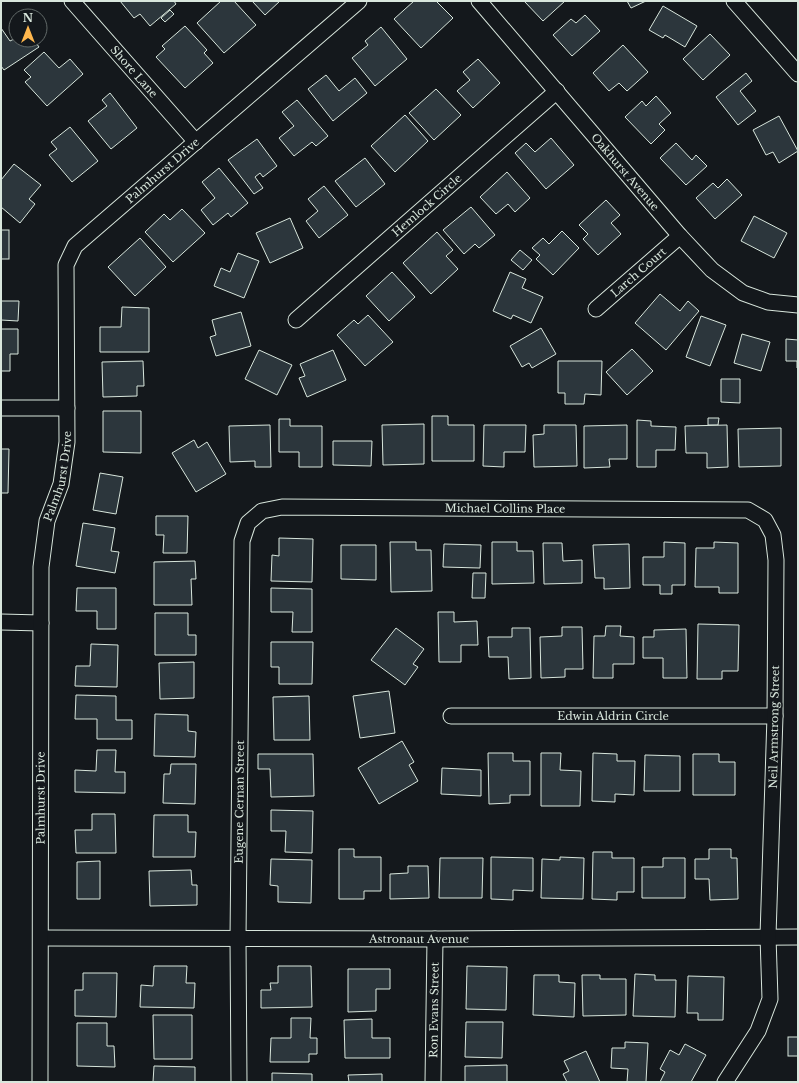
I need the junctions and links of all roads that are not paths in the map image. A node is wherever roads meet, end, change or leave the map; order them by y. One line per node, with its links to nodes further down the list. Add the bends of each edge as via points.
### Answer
1 (72, 1): 7 (street, Shore Lane)
2 (479, 1): 6 (street, Oakhurst Avenue)
3 (734, 1): 5 (street)
4 (356, 2): 7 (street, Palmhurst Drive)
5 (798, 74)
6 (557, 91): 8 (street, Oakhurst Avenue); 11 (street, Hemlock Circle)
7 (196, 142): 13 (street, Palmhurst Drive, via 75,246 66,265)
8 (680, 236): 9 (street, Oakhurst Avenue, via 712,270 743,293 768,302); 10 (street, Larch Court)
9 (798, 304)
10 (596, 309)
11 (296, 320)
12 (1, 408): 13 (street)
13 (67, 408): 17 (street, Palmhurst Drive, via 67,442 61,484 47,521 41,567)
14 (765, 520): 15 (street, Michael Collins Place, via 748,510 282,507 262,510); 19 (street, Neil Armstrong Street, via 773,535 776,560)
15 (248, 523): 23 (street, Eugene Cernan Street, via 242,541)
16 (1, 622): 17 (street)
17 (41, 623): 22 (street, Palmhurst Drive)
18 (451, 716): 19 (street, Edwin Aldrin Circle)
19 (775, 716): 20 (street, Neil Armstrong Street)
20 (768, 936): 21 (street, Astronaut Avenue); 24 (street, Astronaut Avenue); 28 (street, Neil Armstrong Street, via 770,999 758,1030)
21 (798, 937)
22 (40, 938): 23 (street, Astronaut Avenue); 25 (street, Palmhurst Drive)
23 (238, 939): 24 (street, Astronaut Avenue); 26 (street, Eugene Cernan Street)
24 (435, 939): 27 (street, Ron Evans Street)
25 (40, 1082)
26 (239, 1082)
27 (433, 1082)
28 (725, 1082)

